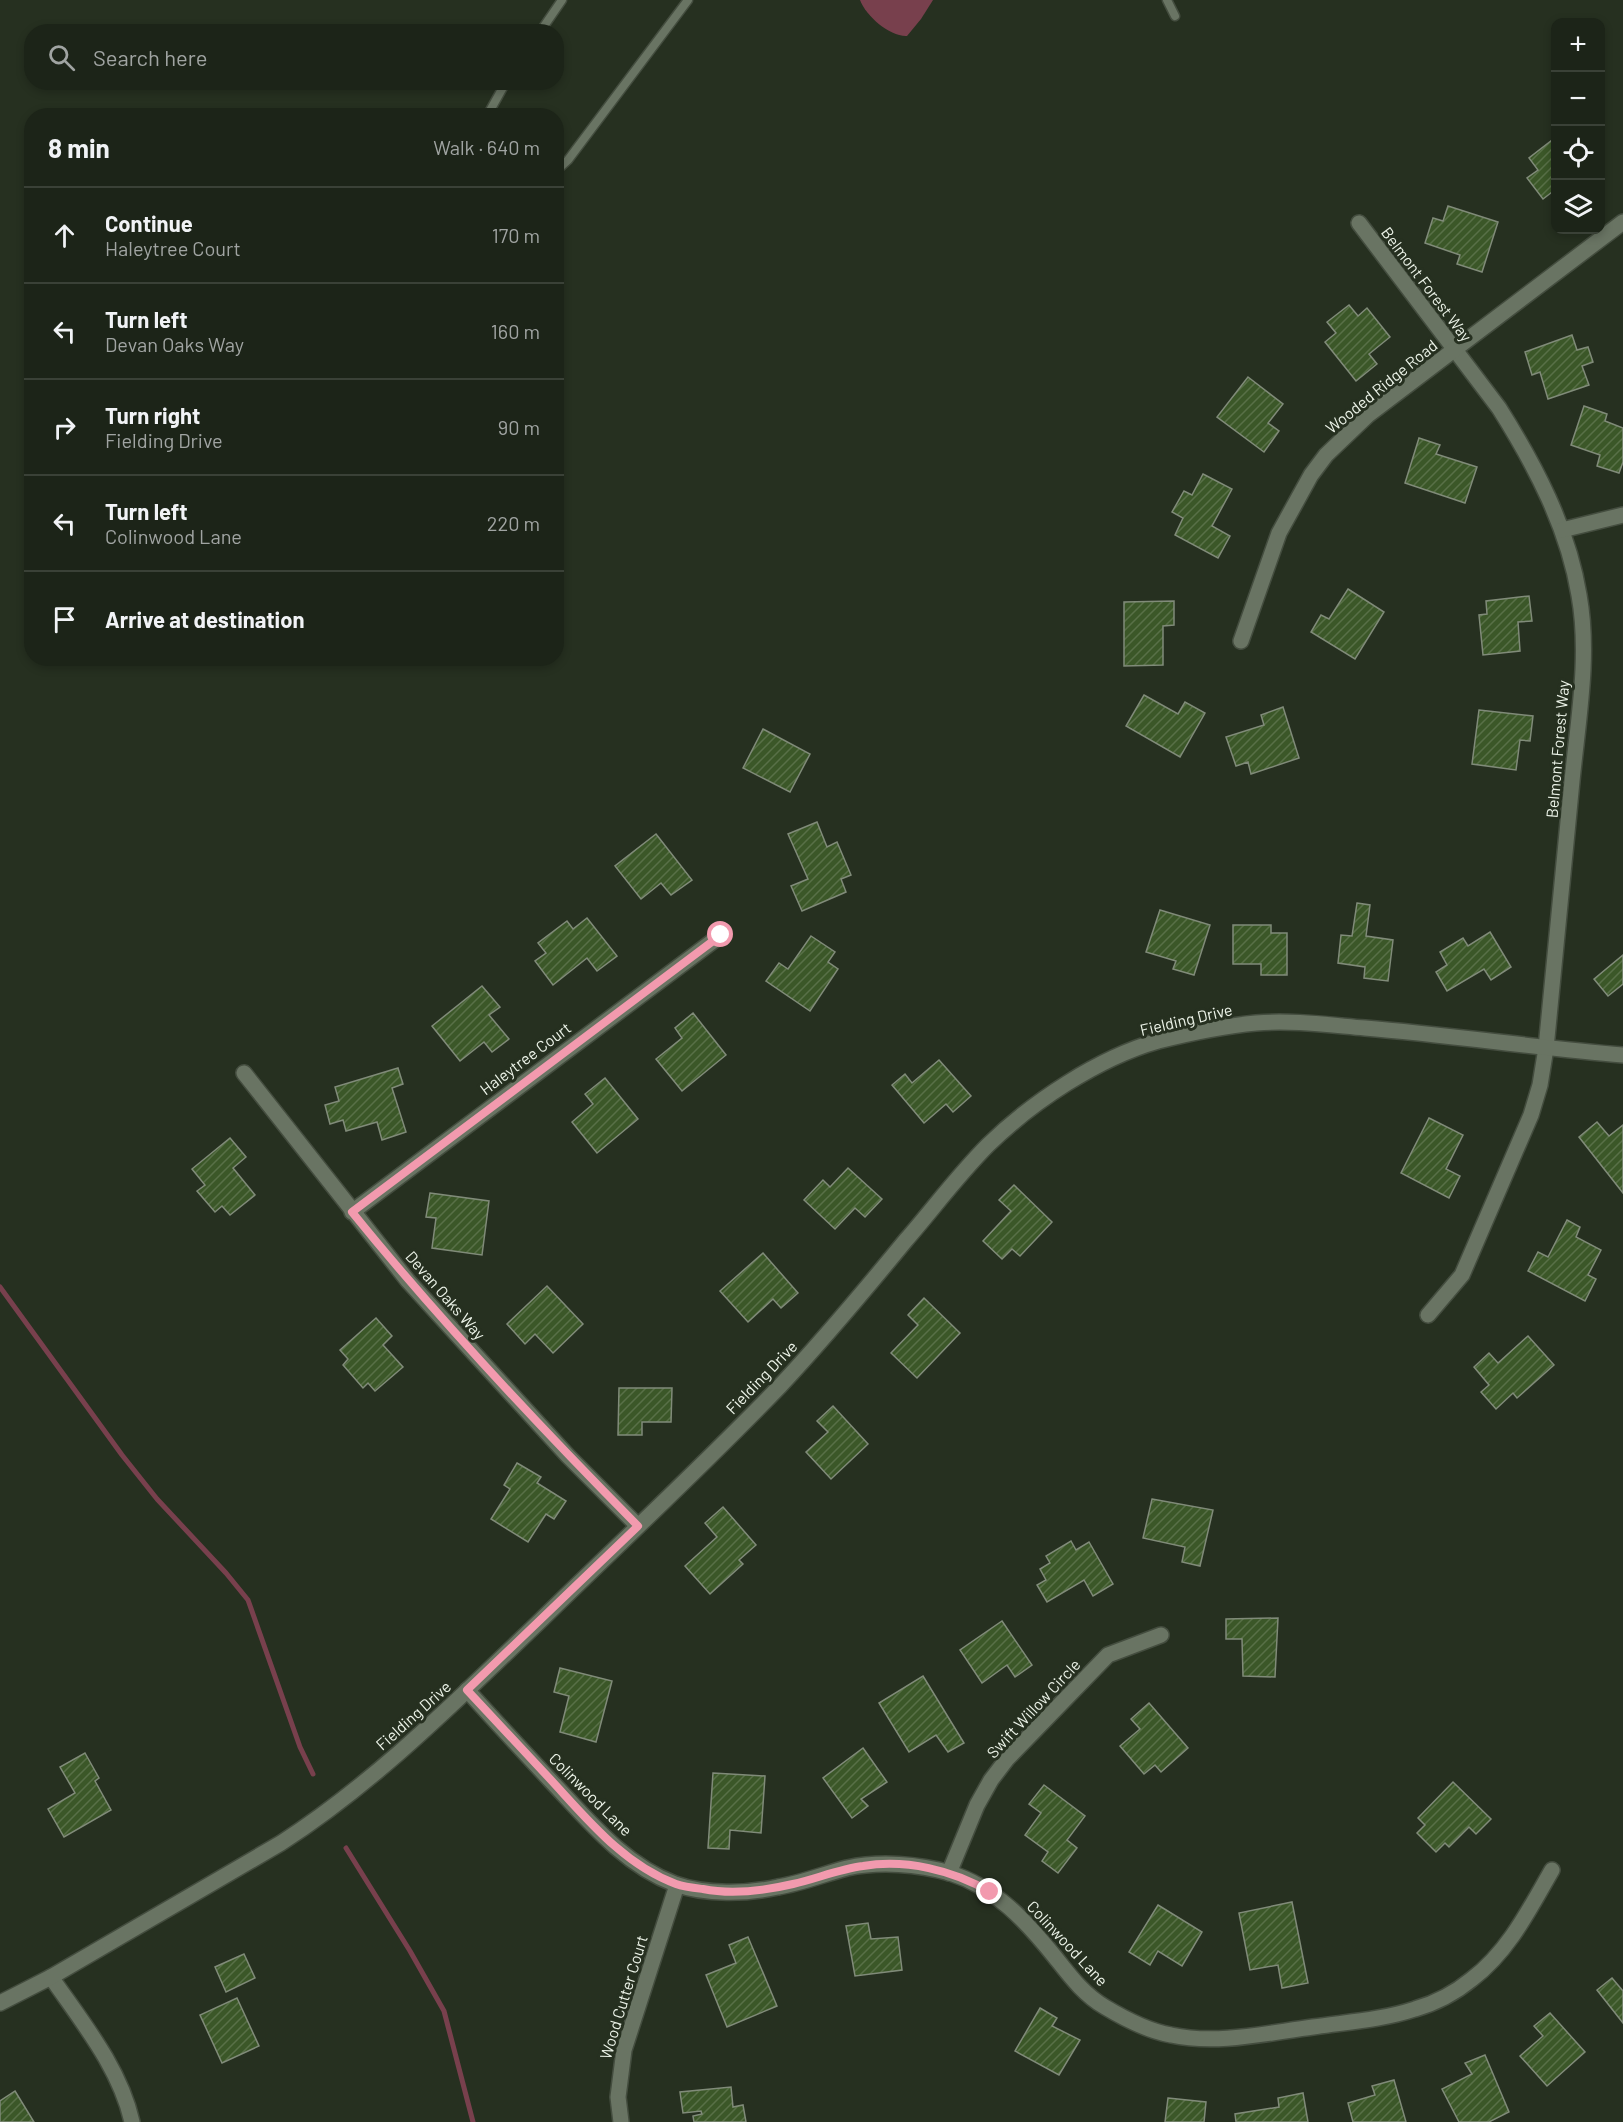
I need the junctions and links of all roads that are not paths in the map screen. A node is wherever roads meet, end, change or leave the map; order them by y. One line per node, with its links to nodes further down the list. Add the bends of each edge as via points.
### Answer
1 (562, 0): 5 (lane)
2 (688, 0): 8 (lane)
3 (1167, 0): 4 (lane)
4 (1174, 16)
5 (546, 24)
6 (502, 90): 7 (lane)
7 (491, 108)
8 (564, 164)
9 (1623, 222): 11 (street, Wooded Ridge Road)
10 (1359, 223): 11 (street, Belmont Forest Way)
11 (1454, 350): 13 (street, Belmont Forest Way, via 1518,438); 14 (street, Wooded Ridge Road, via 1368,415 1311,475 1279,533)
12 (1623, 515): 13 (street)
13 (1562, 530): 16 (street, Belmont Forest Way, via 1579,593 1583,650)
14 (1241, 640)
15 (721, 935): 19 (street, Haleytree Court)
16 (1546, 1048): 17 (street, Fielding Drive); 20 (street, Belmont Forest Way, via 1531,1115 1484,1226 1462,1275); 21 (street, Fielding Drive, via 1394,1030 1260,1022 1186,1034 1112,1059 1038,1104 989,1144 826,1336)
17 (1623, 1055)
18 (244, 1073): 19 (street, Devan Oaks Way)
19 (352, 1212): 21 (street, Devan Oaks Way, via 494,1376)
20 (1428, 1315)
21 (638, 1526): 23 (street, Fielding Drive)
22 (1161, 1635): 25 (street, Swift Willow Circle, via 1108,1655 1007,1759 977,1805)
23 (467, 1690): 26 (street, Colinwood Lane, via 608,1840); 27 (street, Fielding Drive, via 316,1820)
24 (1552, 1870): 25 (street, Colinwood Lane, via 1524,1920 1491,1963 1438,2001 1392,2015 1206,2039 1157,2032 1103,2006 1076,1983 1036,1933 1007,1905 972,1882)
25 (949, 1873): 26 (street, Colinwood Lane, via 891,1864 847,1869 763,1890 714,1891)
26 (677, 1885): 30 (street, Wood Cutter Court, via 624,2050 618,2097)
27 (51, 1977): 28 (street, Fielding Drive); 29 (street, via 112,2070)
28 (0, 2003)
29 (132, 2122)
30 (621, 2122)

